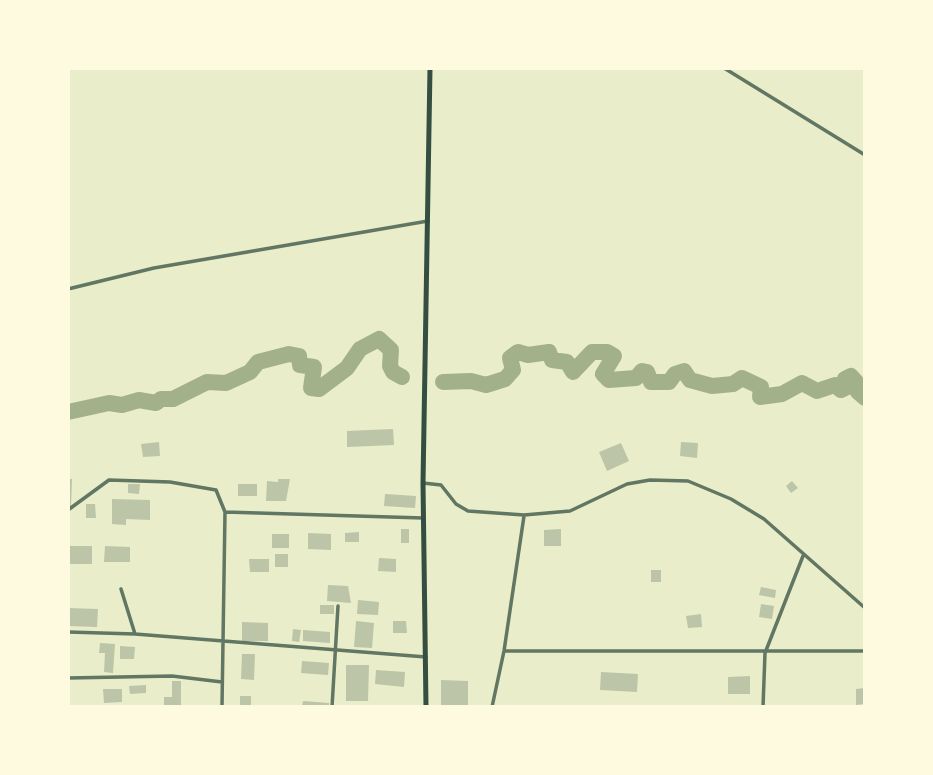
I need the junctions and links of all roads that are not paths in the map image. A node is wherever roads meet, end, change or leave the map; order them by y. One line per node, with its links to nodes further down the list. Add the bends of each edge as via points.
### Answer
1 (430, 68): 4 (main road)
2 (724, 68): 3 (street)
3 (865, 155)
4 (428, 221): 5 (street, via 154,268); 6 (main road)
5 (68, 289)
6 (423, 483): 9 (street, via 441,485 468,511); 10 (main road)
7 (68, 510): 8 (street, via 109,480 170,482 216,490)
8 (225, 512): 10 (street); 17 (street)
9 (524, 515): 11 (street, via 570,511 627,484 688,481 764,519); 18 (street)
10 (423, 518): 22 (main road)
11 (803, 555): 14 (street); 21 (street)
12 (121, 589): 16 (street)
13 (338, 606): 20 (street)
14 (865, 608)
15 (68, 632): 16 (street)
16 (135, 634): 17 (street)
17 (224, 643): 20 (street); 24 (street)
18 (504, 651): 21 (street); 28 (street)
19 (865, 651): 21 (street)
20 (335, 652): 22 (street); 26 (street)
21 (765, 653): 29 (street)
22 (427, 657): 27 (main road)
23 (68, 678): 24 (street, via 172,676)
24 (222, 682): 25 (street)
25 (222, 707)
26 (332, 707)
27 (426, 707)
28 (492, 707)
29 (763, 707)

